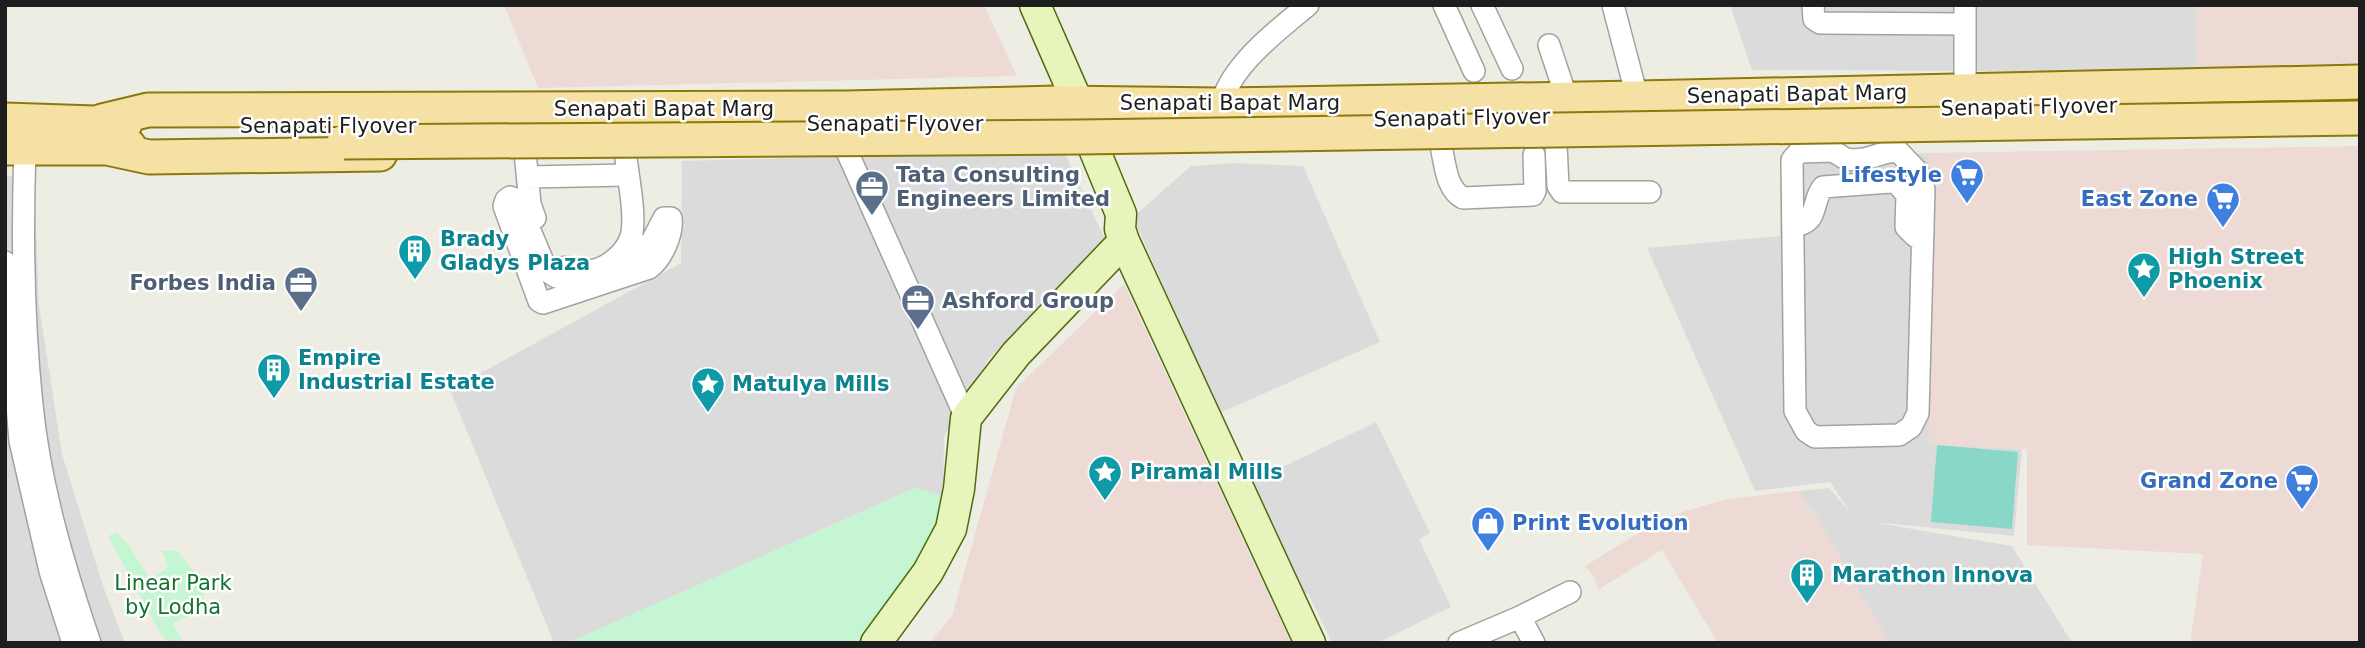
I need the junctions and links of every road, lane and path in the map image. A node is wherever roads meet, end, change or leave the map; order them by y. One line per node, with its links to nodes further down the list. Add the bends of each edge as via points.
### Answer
1 (1308, 5): 18 (street, via 1256,49)
2 (1444, 5): 10 (street)
3 (1482, 5): 9 (street)
4 (1613, 5): 14 (street)
5 (1813, 5): 7 (street, via 1814,19 1820,23)
6 (1027, 7): 17 (main road)
7 (1965, 15): 12 (street)
8 (1549, 45): 15 (street)
9 (1512, 69)
10 (1474, 71)
11 (2360, 82): 12 (main road, Senapati Bapat Marg)
12 (1969, 90): 13 (main road, Senapati Bapat Marg); 25 (main road, via 1981,94 1987,114 1986,128)
13 (1845, 93): 14 (main road, Senapati Bapat Marg); 32 (street)
14 (1639, 98): 15 (main road, Senapati Bapat Marg); 28 (street)
15 (1567, 99): 18 (main road, Senapati Bapat Marg)
16 (2360, 100): 23 (main road, Senapati Flyover, via 1148,124)
17 (1068, 103): 18 (main road, Senapati Bapat Marg); 19 (main road, Senapati Bapat Marg); 26 (main road)
18 (1220, 104): 27 (street)
19 (845, 108): 24 (main road, Senapati Bapat Marg, via 148,110); 30 (street)
20 (2360, 118): 23 (main road, Senapati Flyover, bridge, via 1079,137)
21 (5, 120): 24 (main road)
22 (2360, 133): 25 (main road, Senapati Bapat Marg)
23 (344, 134): 24 (main road, Senapati Flyover, via 152,144)
24 (105, 135): 31 (main road); 35 (main road, Senapati Bapat Marg, via 149,157)
25 (1973, 137): 32 (main road, Senapati Bapat Marg)
26 (1084, 144): 27 (main road, Senapati Bapat Marg); 30 (main road, Senapati Bapat Marg); 39 (main road, via 1121,214)
27 (1219, 145): 29 (main road, Senapati Bapat Marg)
28 (1647, 145): 32 (main road, Senapati Bapat Marg); 33 (main road, Senapati Bapat Marg)
29 (1441, 146): 33 (main road, Senapati Bapat Marg); 33 (street, via 1450,184 1463,198 1533,195)
30 (845, 147): 34 (main road, Senapati Bapat Marg); 45 (street)
31 (15, 148): 37 (street)
32 (1858, 149): 38 (street, via 1799,152 1793,157); 40 (street, via 1898,151 1918,172 1924,189)
33 (1541, 151): 36 (street, via 1562,192)
34 (626, 162): 35 (main road, Senapati Bapat Marg); 41 (street, via 631,236)
35 (526, 165): 43 (street, via 530,204 542,240 564,267)
36 (1650, 192)
37 (14, 203): 44 (street)
38 (1793, 226): 40 (street, via 1810,220 1823,187 1890,182 1907,195 1909,232); 40 (street, via 1795,411 1815,437 1899,435 1911,427 1918,414)
39 (1122, 235): 45 (main road); 51 (main road)
40 (1923, 236)
41 (619, 257): 43 (street, via 596,271); 43 (street, via 645,247 664,218 671,219 656,264 539,301 504,206 506,200 517,200 551,276)
42 (5, 262): 44 (street)
43 (579, 272)
44 (24, 406): 48 (street, via 20,441 50,570); 49 (street, via 64,565)
45 (966, 418): 50 (main road, via 960,489 951,529 928,572)
46 (1570, 592): 47 (street)
47 (1520, 617): 52 (street); 53 (street)
48 (73, 643)
49 (90, 643)
50 (876, 643)
51 (1311, 643)
52 (1459, 643)
53 (1534, 643)

